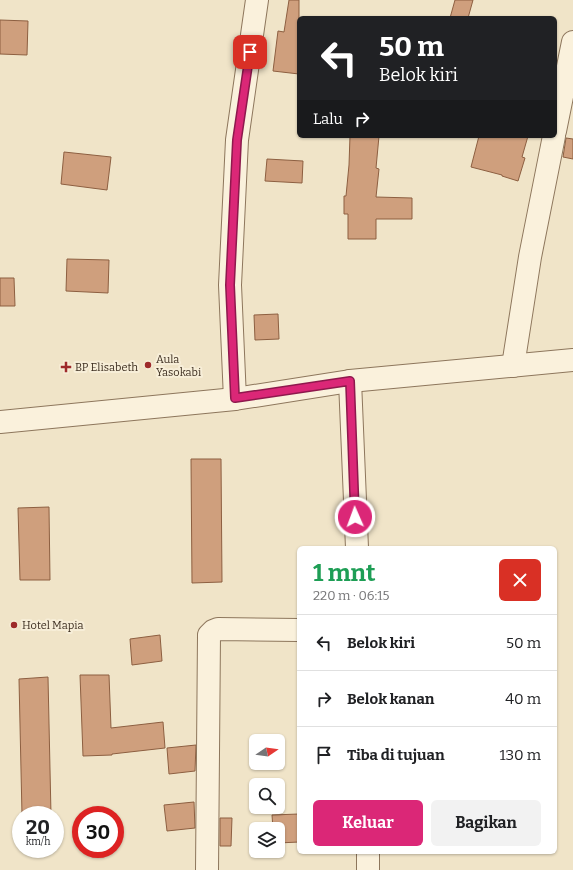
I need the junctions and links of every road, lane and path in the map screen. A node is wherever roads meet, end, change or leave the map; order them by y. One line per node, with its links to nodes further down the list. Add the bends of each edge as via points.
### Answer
1 (257, 0): 8 (street, via 237,140 230,285)
2 (573, 42): 3 (street)
3 (557, 120)
4 (554, 138): 6 (street, via 530,258)
5 (573, 360): 6 (street)
6 (513, 366): 7 (street)
7 (350, 381): 8 (street); 10 (street)
8 (235, 398): 9 (street)
9 (0, 422)
10 (356, 546)
11 (297, 630): 13 (street, via 218,629 209,635)
12 (368, 854): 14 (street)
13 (207, 870)
14 (368, 870)

